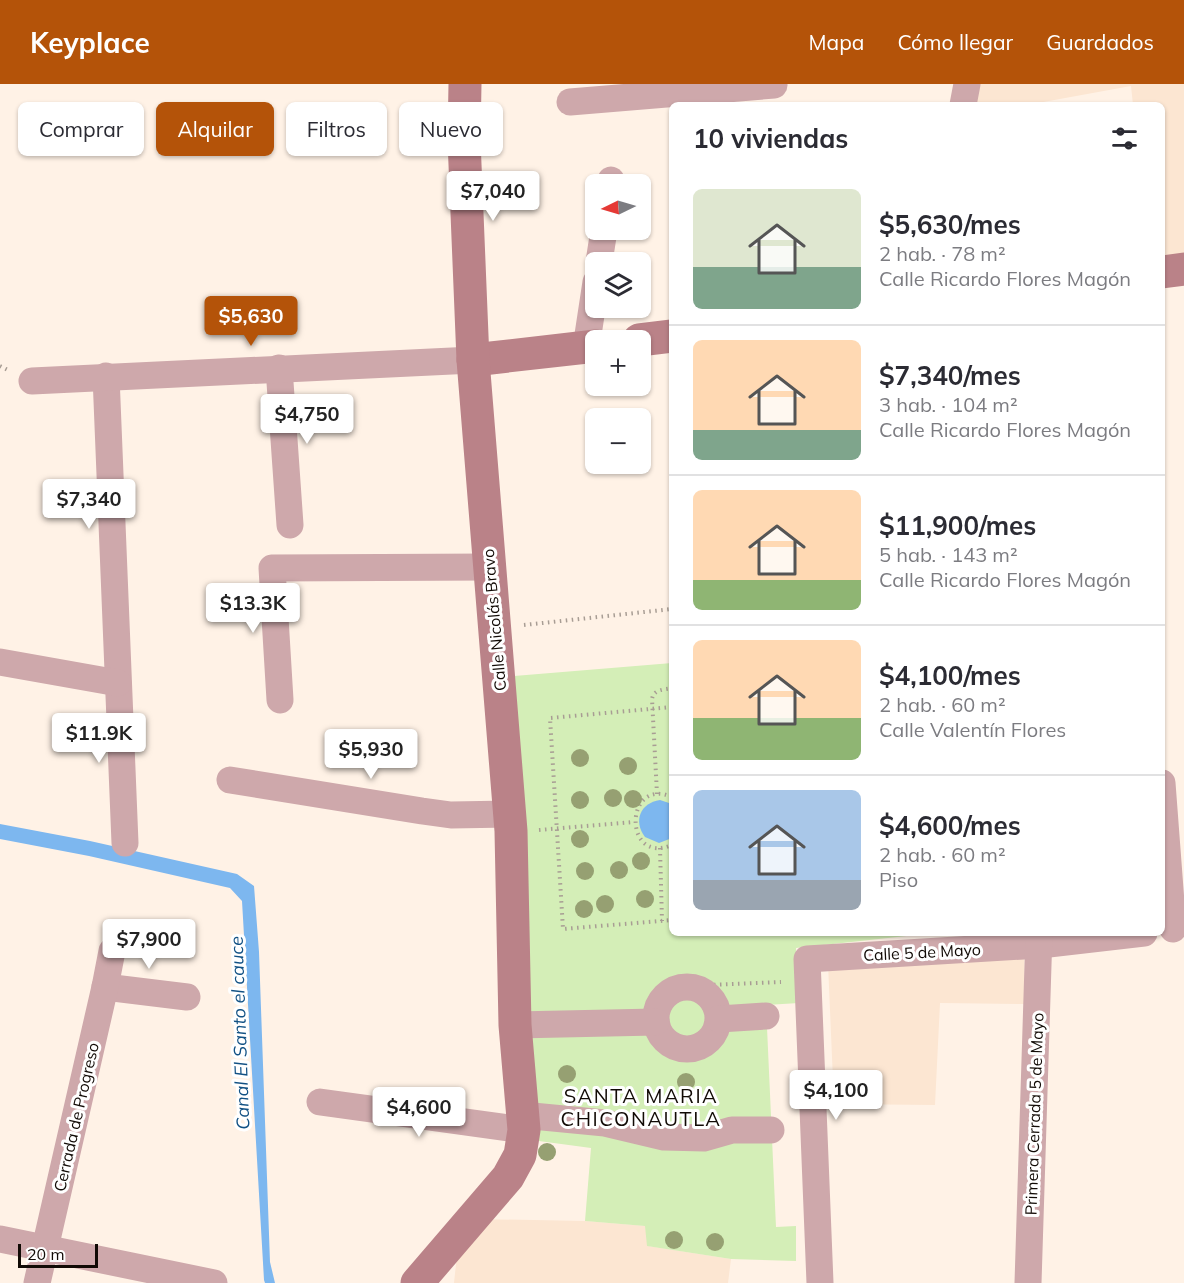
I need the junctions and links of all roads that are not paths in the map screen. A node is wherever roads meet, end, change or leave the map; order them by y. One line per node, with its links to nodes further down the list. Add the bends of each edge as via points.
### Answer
1 (465, 84): 12 (street, Calle Nicolás Bravo)
2 (774, 84): 4 (street); 5 (street)
3 (967, 84): 6 (street)
4 (570, 102)
5 (772, 102)
6 (964, 102)
7 (1184, 269): 8 (street)
8 (1165, 272)
9 (669, 336): 10 (street)
10 (651, 339)
11 (585, 348): 12 (street)
12 (473, 360): 13 (street); 17 (street, Calle Nicolás Bravo)
13 (279, 368): 14 (street); 16 (street)
14 (106, 376): 15 (street); 19 (street)
15 (32, 381)
16 (290, 525)
17 (490, 567): 20 (street, via 272,568); 22 (street, Calle Nicolás Bravo)
18 (0, 662): 19 (street)
19 (117, 683): 24 (street)
20 (280, 700)
21 (230, 780): 22 (street)
22 (511, 823): 34 (street, Calle Nicolás Bravo)
23 (1165, 823): 25 (street)
24 (125, 843)
25 (1173, 929)
26 (1092, 936): 27 (street, Calle 5 de Mayo)
27 (1040, 939): 43 (street, Calle 5 de Mayo, via 807,959); 44 (street, Primera Cerrada 5 de Mayo)
28 (112, 951): 29 (street, Cerrada de Progreso)
29 (105, 987): 30 (street); 39 (street, Cerrada de Progreso)
30 (187, 997)
31 (766, 1016): 32 (street)
32 (719, 1019): 33 (street, via 714,1035 706,1043 686,1049 666,1041); 33 (street, via 711,996 684,986 666,994)
33 (656, 1022): 34 (street)
34 (515, 1024): 37 (street, Calle Nicolás Bravo)
35 (320, 1102): 37 (street)
36 (771, 1130): 37 (street, via 732,1130 704,1138 664,1137 605,1122)
37 (522, 1133): 42 (street, via 508,1177)
38 (0, 1239): 39 (street)
39 (45, 1250): 40 (street, Cerrada de Progreso); 41 (street)
40 (38, 1283)
41 (214, 1283)
42 (417, 1283)
43 (820, 1283)
44 (1028, 1283)

